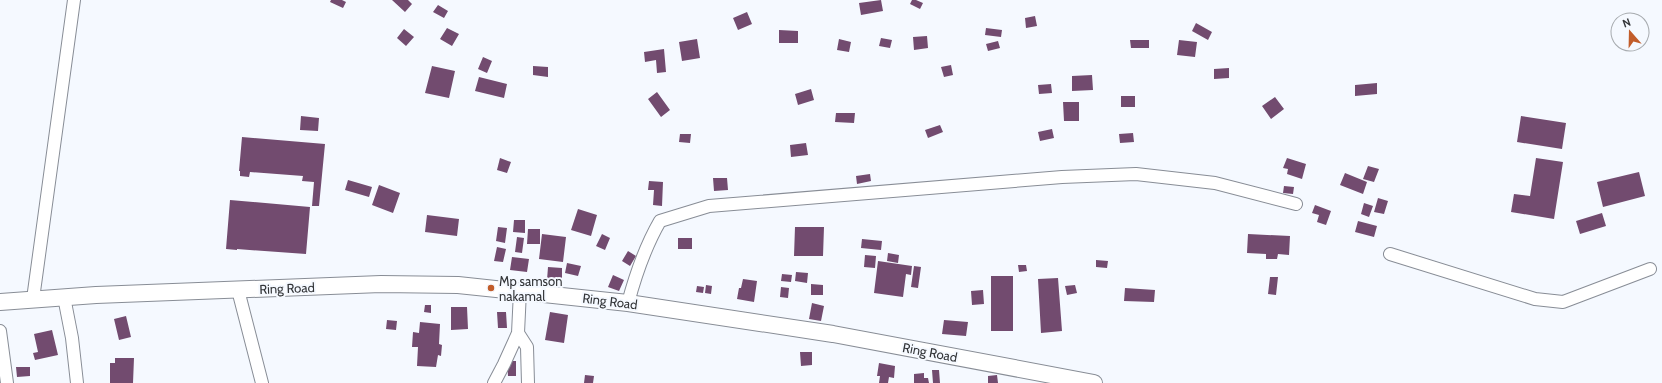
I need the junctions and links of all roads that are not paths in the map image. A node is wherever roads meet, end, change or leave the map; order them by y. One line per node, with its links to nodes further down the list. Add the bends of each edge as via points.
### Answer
1 (74, 0): 8 (street)
2 (1296, 204): 10 (street, via 1214,183 1136,174 1062,177 709,206 660,221 637,270)
3 (1390, 254): 4 (street, via 1535,299 1563,302)
4 (1650, 269)
5 (238, 290): 6 (main road, Ring Road, via 405,283 458,284); 7 (main road, Ring Road); 15 (street)
6 (520, 291): 10 (main road, Ring Road); 12 (street)
7 (64, 297): 8 (main road, Ring Road); 14 (street)
8 (34, 300): 9 (main road, Ring Road)
9 (0, 302)
10 (628, 302): 18 (main road, Ring Road, via 833,334)
11 (0, 331): 13 (street)
12 (518, 333): 16 (street); 17 (street, via 528,347)
13 (7, 383)
14 (77, 383)
15 (262, 383)
16 (494, 383)
17 (528, 383)
18 (1094, 383)

